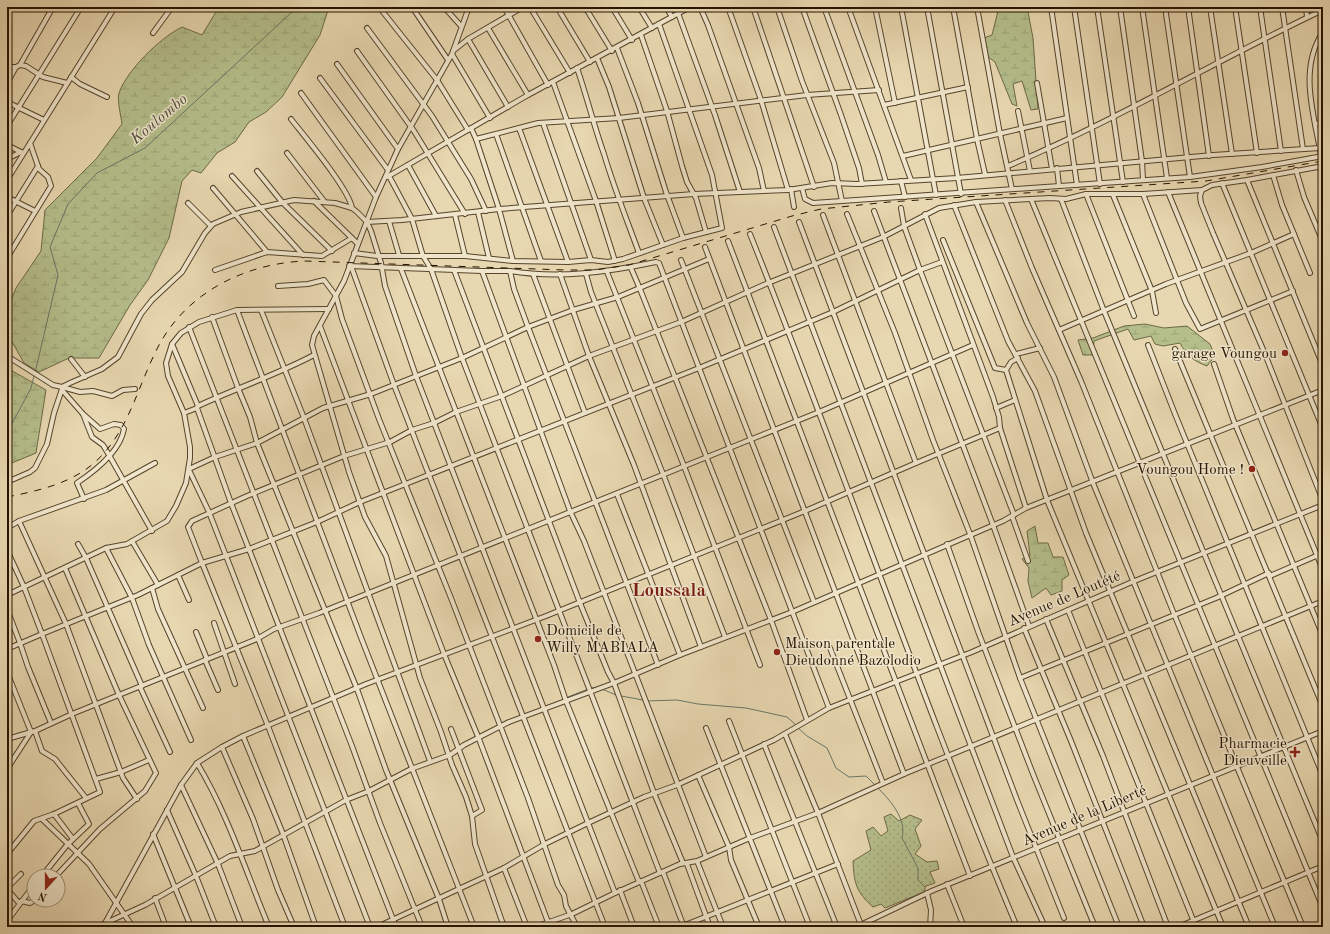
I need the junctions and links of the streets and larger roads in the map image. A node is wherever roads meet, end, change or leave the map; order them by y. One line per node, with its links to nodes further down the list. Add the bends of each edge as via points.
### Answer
1 (54, 7): 69 (street)
2 (81, 7): 74 (street)
3 (115, 7): 75 (street)
4 (172, 7): 54 (street)
5 (379, 7): 77 (street)
6 (412, 7): 65 (street)
7 (444, 7): 48 (street)
8 (468, 7): 48 (street)
9 (504, 7): 44 (street)
10 (523, 7): 44 (street)
11 (530, 7): 72 (street)
12 (557, 7): 66 (street)
13 (585, 7): 61 (street)
14 (612, 7): 57 (street)
15 (639, 7): 51 (street)
16 (666, 7): 45 (street)
17 (690, 7): 43 (street)
18 (700, 7): 98 (street)
19 (728, 7): 96 (street)
20 (753, 7): 94 (street)
21 (777, 7): 92 (street)
22 (802, 7): 86 (street)
23 (824, 7): 87 (street)
24 (875, 7): 99 (street)
25 (901, 7): 95 (street)
26 (928, 7): 88 (street)
27 (954, 7): 84 (street)
28 (977, 7): 129 (street)
29 (1051, 7): 113 (street)
30 (1074, 7): 124 (street)
31 (1097, 7): 110 (street)
32 (1120, 7): 101 (street)
33 (1142, 7): 90 (street)
34 (1165, 7): 82 (street)
35 (1188, 7): 73 (street)
36 (1210, 7): 67 (street)
37 (1235, 7): 62 (street)
38 (1260, 7): 58 (street)
39 (1282, 7): 52 (street)
40 (1306, 7): 46 (street)
41 (849, 8): 85 (street)
42 (1323, 10): 46 (street)
43 (678, 13): 45 (street); 103 (street)
44 (509, 16): 50 (street); 83 (street)
45 (672, 17): 47 (street)
46 (1307, 17): 52 (street)
47 (660, 24): 51 (street); 106 (street)
48 (461, 26): 63 (street)
49 (367, 28): 100 (street)
50 (488, 28): 56 (street); 91 (street)
51 (652, 28): 55 (street)
52 (1286, 29): 58 (street); 140 (street)
53 (1323, 32): 121 (street, via 1314,48 1309,77)
54 (153, 33)
55 (641, 35): 57 (street); 107 (street)
56 (468, 39): 63 (street); 105 (street)
57 (632, 40): 59 (street)
58 (1264, 40): 62 (street); 142 (street)
59 (617, 48): 61 (street); 109 (street)
60 (358, 51): 123 (street)
61 (612, 51): 64 (street)
62 (1242, 51): 67 (street); 145 (street)
63 (452, 53): 65 (street); 111 (street)
64 (597, 58): 66 (street); 112 (street)
65 (448, 60): 77 (street)
66 (590, 62): 71 (street)
67 (1218, 62): 73 (street); 147 (street)
68 (337, 64): 139 (street)
69 (18, 66): 70 (street); 74 (street, via 26,66); 79 (street)
70 (7, 67)
71 (577, 68): 72 (street); 116 (street)
72 (570, 72): 78 (street)
73 (1198, 73): 82 (street); 149 (street)
74 (40, 75): 80 (street); 104 (street)
75 (71, 77): 80 (street); 93 (street)
76 (320, 78): 165 (street)
77 (437, 80): 100 (street); 126 (street)
78 (553, 82): 83 (street); 117 (street)
79 (7, 83)
80 (67, 83): 115 (street)
81 (1037, 83): 120 (street)
82 (1176, 84): 90 (street); 150 (street)
83 (548, 85): 91 (street)
84 (968, 87): 88 (street); 131 (street)
85 (879, 90): 87 (street); 102 (street)
86 (833, 92): 87 (street); 92 (street); 188 (street)
87 (854, 92): 184 (street)
88 (943, 92): 95 (street); 135 (street)
89 (301, 93): 210 (street)
90 (1156, 94): 101 (street); 154 (street)
91 (528, 95): 105 (street)
92 (807, 95): 94 (street); 187 (street)
93 (108, 97)
94 (784, 97): 96 (street); 192 (street)
95 (918, 98): 99 (street); 141 (street)
96 (762, 100): 98 (street); 195 (street)
97 (7, 102): 104 (street)
98 (736, 102): 103 (street); 198 (street, via 759,168)
99 (895, 103): 102 (street)
100 (424, 104): 123 (street); 134 (street)
101 (1134, 104): 110 (street); 155 (street)
102 (884, 105): 148 (street)
103 (712, 106): 106 (street); 199 (street)
104 (19, 107): 115 (street); 122 (street)
105 (508, 107): 111 (street)
106 (688, 109): 107 (street); 201 (street, via 705,154)
107 (667, 111): 109 (street); 202 (street, via 682,166)
108 (1018, 111): 127 (street)
109 (641, 115): 112 (street); 208 (street)
110 (1113, 116): 124 (street); 156 (street)
111 (490, 118): 126 (street)
112 (619, 118): 116 (street); 212 (street)
113 (1067, 118): 120 (street); 130 (street)
114 (291, 119): 230 (street, via 332,173 350,200)
115 (44, 120): 133 (street)
116 (595, 120): 117 (street); 215 (street)
117 (567, 121): 118 (street); 219 (street)
118 (543, 123): 125 (street); 225 (street)
119 (1323, 123): 121 (street)
120 (1044, 124): 127 (street); 137 (street)
121 (1315, 124): 138 (street)
122 (7, 126)
123 (411, 126): 139 (street); 146 (street)
124 (1092, 127): 130 (street); 158 (street)
125 (519, 128): 128 (street); 227 (street)
126 (470, 129): 132 (street); 134 (street)
127 (1022, 129): 129 (street); 151 (street)
128 (496, 134): 132 (street); 231 (street)
129 (1000, 134): 131 (street); 160 (street)
130 (1070, 137): 137 (street); 162 (street)
131 (977, 138): 135 (street); 170 (street)
132 (476, 139): 233 (street)
133 (30, 142): 143 (street); 159 (street)
134 (448, 142): 146 (street); 235 (street, via 478,191)
135 (953, 144): 141 (street); 175 (street)
136 (7, 145): 143 (street)
137 (1049, 147): 151 (street); 164 (street)
138 (1320, 148): 140 (street); 152 (street)
139 (398, 149): 165 (street)
140 (1303, 149): 142 (street)
141 (927, 150): 148 (street); 178 (street)
142 (1280, 151): 145 (street)
143 (22, 153): 153 (street); 179 (street)
144 (287, 153): 222 (street)
145 (1257, 153): 147 (street)
146 (428, 154): 157 (street); 238 (street)
147 (1232, 154): 149 (street)
148 (903, 156): 180 (street)
149 (1209, 156): 150 (street)
150 (1188, 157): 154 (street); 174 (street)
151 (1028, 158): 160 (street); 168 (street)
152 (1322, 158): 161 (street); 174 (street)
153 (7, 159)
154 (1165, 159): 155 (street); 176 (street)
155 (1142, 162): 156 (street); 181 (street)
156 (1120, 163): 158 (street); 185 (street)
157 (408, 165): 173 (street); 245 (street)
158 (1097, 165): 162 (street); 189 (street)
159 (38, 166): 217 (street); 234 (street, via 51,183)
160 (1008, 166): 169 (street)
161 (1323, 166): 166 (street)
162 (1074, 167): 163 (street); 190 (street)
163 (1057, 168): 164 (street); 191 (street)
164 (1052, 169): 168 (street)
165 (388, 170): 177 (street)
166 (1296, 170): 171 (street); 261 (street)
167 (257, 171): 221 (street)
168 (1030, 171): 169 (street)
169 (1009, 173): 170 (street); 196 (street)
170 (985, 174): 175 (street)
171 (1273, 175): 182 (street); 255 (street)
172 (232, 176): 229 (street)
173 (389, 176): 177 (street); 246 (street)
174 (1190, 177): 176 (street)
175 (957, 178): 178 (street); 203 (street)
176 (1167, 178): 181 (street)
177 (384, 179): 210 (street)
178 (932, 179): 180 (street); 206 (street)
179 (7, 180)
180 (911, 180): 183 (street)
181 (1143, 180): 185 (street)
182 (1247, 180): 186 (street); 262 (street)
183 (901, 181): 184 (street); 211 (street)
184 (886, 182): 188 (street)
185 (1123, 182): 189 (street)
186 (1222, 183): 197 (street, via 1212,184); 271 (street)
187 (840, 184): 188 (street); 192 (street); 220 (street)
188 (862, 184)
189 (1100, 184): 190 (street)
190 (1077, 185): 191 (street)
191 (1059, 186): 196 (street)
192 (814, 187): 194 (street)
193 (213, 188): 241 (street)
194 (802, 188): 195 (street); 220 (street, via 805,199 810,203)
195 (790, 189): 198 (street); 228 (street)
196 (1012, 189): 203 (street)
197 (1202, 190): 200 (street); 288 (street, via 1202,203)
198 (764, 191): 199 (street)
199 (740, 192): 201 (street)
200 (1168, 192): 205 (street); 302 (street)
201 (715, 193): 202 (street); 253 (street, via 722,226)
202 (694, 194): 208 (street); 253 (street)
203 (961, 194): 206 (street)
204 (1086, 194): 207 (street); 214 (street); 321 (street)
205 (1143, 194): 207 (street); 310 (street)
206 (936, 195): 211 (street)
207 (1113, 195): 315 (street)
208 (667, 196): 212 (street); 258 (street)
209 (7, 197): 217 (street)
210 (376, 197): 248 (street)
211 (905, 197): 220 (street)
212 (644, 198): 215 (street); 264 (street)
213 (1031, 199): 214 (street); 216 (street); 337 (street)
214 (1061, 199): 329 (street)
215 (618, 200): 219 (street); 270 (street)
216 (1005, 200): 223 (street); 345 (street)
217 (16, 201): 234 (street); 244 (street)
218 (314, 201): 221 (street); 222 (street); 257 (street)
219 (596, 201): 225 (street); 285 (street)
220 (842, 201)
221 (282, 202): 229 (street); 267 (street)
222 (324, 202): 230 (street)
223 (976, 202): 226 (street); 356 (street)
224 (188, 203): 250 (street)
225 (572, 203): 227 (street); 281 (street)
226 (954, 204): 240 (street); 362 (street, via 1008,341)
227 (548, 206): 231 (street); 286 (street)
228 (794, 206)
229 (259, 208): 241 (street); 272 (street)
230 (352, 208): 248 (street)
231 (523, 208): 233 (street); 284 (street)
232 (902, 208): 251 (street)
233 (499, 209): 235 (street); 283 (street)
234 (35, 211): 278 (street)
235 (486, 211): 237 (street)
236 (874, 211): 256 (street)
237 (478, 212): 238 (street); 279 (street)
238 (465, 214): 242 (street)
239 (847, 214): 265 (street)
240 (925, 214): 251 (street); 287 (street)
241 (235, 215): 250 (street); 268 (street)
242 (455, 215): 245 (street); 277 (street)
243 (824, 215): 274 (street)
244 (7, 216)
245 (436, 216): 246 (street)
246 (412, 219): 247 (street); 276 (street)
247 (389, 221): 248 (street); 273 (street)
248 (367, 222): 263 (street); 275 (street)
249 (799, 222): 289 (street)
250 (210, 226): 377 (street, via 182,272 141,314 118,357 108,366)
251 (904, 226): 256 (street); 298 (street)
252 (774, 227): 307 (street)
253 (706, 232): 258 (street)
254 (750, 234): 311 (street)
255 (1294, 234): 262 (street); 303 (street)
256 (884, 237): 265 (street); 309 (street)
257 (352, 238): 263 (street); 267 (street)
258 (683, 238): 264 (street)
259 (943, 240): 373 (street, via 995,368)
260 (728, 241): 317 (street)
261 (1323, 242)
262 (1272, 243): 271 (street); 316 (street)
263 (358, 244): 269 (street)
264 (663, 245): 270 (street)
265 (860, 246): 274 (street); 314 (street)
266 (705, 247): 280 (street)
267 (332, 251): 272 (street, via 322,256)
268 (267, 252): 272 (street); 296 (street)
269 (354, 253): 275 (street); 290 (street)
270 (639, 253): 285 (street)
271 (1251, 253): 288 (street); 322 (street)
272 (303, 255)
273 (399, 255): 275 (street); 276 (street)
274 (838, 255): 289 (street); 320 (street)
275 (377, 256): 291 (street)
276 (423, 256): 277 (street); 295 (street)
277 (466, 256): 279 (street)
278 (7, 258)
279 (490, 258): 283 (street)
280 (709, 259): 293 (street); 323 (street)
281 (591, 260): 285 (street); 286 (street)
282 (681, 260): 293 (street)
283 (513, 261): 284 (street)
284 (541, 261): 286 (street)
285 (615, 261)
286 (568, 262)
287 (942, 262): 298 (street); 351 (street)
288 (1224, 263): 302 (street); 330 (street)
289 (814, 265): 307 (street); 331 (street)
290 (350, 266): 291 (street); 318 (street); 381 (street)
291 (382, 267): 294 (street); 376 (street, via 385,286)
292 (631, 268): 301 (street); 308 (street, via 657,262); 313 (street)
293 (684, 268): 308 (street); 332 (street)
294 (401, 269): 295 (street); 369 (street)
295 (431, 269): 297 (street); 363 (street)
296 (215, 270)
297 (454, 270): 299 (street); 354 (street)
298 (920, 270): 309 (street); 358 (street)
299 (482, 271): 300 (street); 347 (street)
300 (510, 271): 304 (street); 343 (street)
301 (607, 272): 306 (street); 319 (street)
302 (1202, 272): 310 (street); 339 (street)
303 (1310, 273)
304 (533, 274): 305 (street); 336 (street)
305 (560, 274): 306 (street); 328 (street)
306 (586, 274): 324 (street)
307 (792, 274): 311 (street); 338 (street)
308 (664, 276): 313 (street); 340 (street)
309 (900, 279): 314 (street); 366 (street)
310 (1177, 280): 315 (street); 339 (street, via 1198,328 1202,329)
311 (768, 283): 317 (street); 344 (street)
312 (278, 286): 318 (street, via 324,280)
313 (640, 289): 319 (street); 346 (street)
314 (878, 289): 320 (street); 375 (street)
315 (1152, 291): 321 (street); 333 (street)
316 (1293, 291): 322 (street); 370 (street)
317 (747, 293): 323 (street); 349 (street)
318 (336, 296): 325 (street); 389 (street, via 342,320)
319 (618, 297): 324 (street); 348 (street)
320 (856, 301): 331 (street); 380 (street)
321 (1128, 301): 329 (street); 334 (street)
322 (1270, 301): 330 (street); 392 (street)
323 (727, 302): 332 (street); 355 (street)
324 (596, 303): 328 (street); 353 (street)
325 (329, 309): 327 (street); 341 (street)
326 (237, 310): 327 (street); 335 (street); 379 (street)
327 (261, 310): 372 (street)
328 (573, 310): 336 (street); 361 (street)
329 (1104, 311): 337 (street); 434 (street)
330 (1246, 311): 339 (street); 400 (street)
331 (833, 312): 338 (street); 388 (street)
332 (702, 313): 340 (street); 364 (street)
333 (1156, 313)
334 (1134, 316)
335 (212, 317): 342 (street); 385 (street)
336 (550, 319): 343 (street); 368 (street)
337 (1082, 320): 345 (street); 441 (street)
338 (810, 321): 344 (street); 396 (street)
339 (1220, 321): 408 (street)
340 (681, 322): 346 (street); 371 (street)
341 (320, 326): 359 (street, via 313,341); 395 (street)
342 (189, 327): 350 (street, via 180,333); 393 (street)
343 (528, 327): 347 (street); 374 (street)
344 (786, 330): 349 (street); 404 (street)
345 (1059, 330): 449 (street)
346 (657, 331): 348 (street); 378 (street)
347 (505, 339): 354 (street); 382 (street)
348 (634, 339): 353 (street); 383 (street)
349 (765, 339): 355 (street); 411 (street)
350 (172, 344): 401 (street); 405 (street, via 166,367)
351 (973, 345): 358 (street); 402 (street)
352 (1148, 345): 427 (street)
353 (613, 346): 361 (street); 390 (street)
354 (484, 348): 363 (street); 391 (street)
355 (743, 348): 364 (street); 419 (street)
356 (1040, 348): 362 (street); 454 (street, via 1054,377)
357 (1175, 349): 421 (street)
358 (953, 354): 366 (street); 420 (street)
359 (314, 355): 372 (street); 399 (street)
360 (7, 356): 384 (street)
361 (589, 356): 368 (street); 398 (street)
362 (1017, 356): 373 (street); 459 (street, via 1041,406)
363 (462, 358): 369 (street); 397 (street)
364 (720, 358): 371 (street); 423 (street)
365 (71, 359): 377 (street)
366 (932, 364): 375 (street); 426 (street)
367 (1214, 364): 413 (street)
368 (567, 365): 374 (street); 406 (street)
369 (440, 366): 376 (street); 403 (street)
370 (1323, 366)
371 (699, 368): 378 (street); 428 (street)
372 (284, 370): 379 (street); 409 (street)
373 (1006, 370): 394 (street)
374 (547, 374): 382 (street); 410 (street)
375 (910, 374): 380 (street); 432 (street)
376 (416, 376): 381 (street); 412 (street)
377 (85, 377): 384 (street)
378 (676, 377): 383 (street); 436 (street)
379 (263, 379): 385 (street); 416 (street)
380 (887, 383): 388 (street); 440 (street)
381 (394, 385): 389 (street); 417 (street)
382 (525, 385): 391 (street); 418 (street)
383 (653, 386): 390 (street); 443 (street)
384 (62, 388): 386 (street, via 80,392 93,390 112,396 123,390); 407 (street); 452 (street, via 47,444 35,468)
385 (238, 388): 393 (street); 425 (street)
386 (135, 389)
387 (1323, 390): 392 (street)
388 (864, 393): 396 (street); 446 (street)
389 (371, 394): 395 (street); 424 (street)
390 (632, 394): 398 (street); 448 (street)
391 (502, 396): 397 (street); 422 (street)
392 (1309, 396): 400 (street); 415 (street)
393 (217, 397): 401 (street); 429 (street)
394 (1014, 400): 402 (street); 464 (street)
395 (348, 402): 399 (street); 430 (street)
396 (840, 403): 404 (street); 453 (street)
397 (480, 404): 403 (street); 431 (street)
398 (609, 404): 406 (street); 456 (street)
399 (329, 406): 409 (street); 435 (street)
400 (1284, 406): 408 (street); 466 (street)
401 (198, 407): 405 (street); 437 (street)
402 (996, 408): 414 (street)
403 (456, 412): 412 (street); 438 (street)
404 (819, 412): 411 (street); 458 (street)
405 (184, 413): 445 (street, via 190,446)
406 (585, 413): 410 (street)
407 (83, 414): 433 (street, via 92,437); 433 (street, via 100,429 118,424 124,429 120,441)
408 (1259, 416): 413 (street); 476 (street)
409 (304, 418): 416 (street); 444 (street)
410 (564, 421): 418 (street); 468 (street)
411 (797, 421): 419 (street); 465 (street)
412 (434, 423): 417 (street); 442 (street)
413 (1236, 426): 421 (street); 482 (street)
414 (1000, 428): 420 (street); 471 (street)
415 (1323, 429)
416 (283, 430): 425 (street); 450 (street)
417 (412, 430): 424 (street); 447 (street)
418 (541, 430): 422 (street); 473 (street)
419 (774, 430): 423 (street); 474 (street)
420 (984, 435): 426 (street); 477 (street)
421 (1212, 435): 427 (street); 490 (street)
422 (518, 440): 431 (street); 478 (street)
423 (751, 440): 428 (street); 479 (street)
424 (390, 442): 430 (street); 455 (street)
425 (257, 443): 429 (street); 457 (street)
426 (961, 444): 432 (street); 483 (street)
427 (1188, 445): 434 (street); 495 (street)
428 (730, 448): 436 (street); 486 (street)
429 (236, 449): 437 (street); 461 (street)
430 (366, 449): 435 (street); 460 (street)
431 (497, 449): 438 (street); 485 (street)
432 (940, 453): 440 (street); 489 (street)
433 (109, 455): 451 (street); 463 (street, via 90,475 77,483)
434 (1164, 455): 441 (street); 503 (street)
435 (344, 456): 444 (street); 467 (street)
436 (707, 456): 443 (street); 492 (street)
437 (215, 457): 445 (street); 469 (street)
438 (474, 458): 442 (street); 491 (street)
439 (155, 463): 451 (street)
440 (916, 463): 446 (street)
441 (1140, 464): 449 (street); 512 (street)
442 (451, 466): 447 (street); 498 (street)
443 (684, 466): 448 (street); 499 (street)
444 (321, 467): 450 (street); 472 (street)
445 (189, 469): 475 (street); 487 (street, via 176,506 167,521)
446 (894, 473): 453 (street); 505 (street)
447 (429, 474): 455 (street); 507 (street)
448 (663, 474): 456 (street); 508 (street)
449 (1116, 474): 454 (street); 520 (street)
450 (300, 476): 457 (street); 481 (street)
451 (125, 481): 463 (street); 487 (street)
452 (7, 482)
453 (872, 483): 458 (street); 514 (street)
454 (1092, 483): 459 (street); 529 (street)
455 (406, 484): 460 (street); 515 (street)
456 (640, 484): 462 (street); 516 (street)
457 (276, 485): 461 (street); 488 (street)
458 (849, 492): 465 (street); 524 (street)
459 (1071, 492): 464 (street); 535 (street)
460 (384, 493): 467 (street); 522 (street)
461 (254, 494): 469 (street); 494 (street)
462 (617, 494): 468 (street); 523 (street)
463 (84, 499): 480 (street)
464 (1047, 500): 471 (street); 544 (street)
465 (828, 501): 474 (street); 528 (street)
466 (1323, 501)
467 (360, 502): 472 (street); 530 (street, via 386,556)
468 (594, 502): 473 (street); 527 (street)
469 (231, 503): 475 (street); 501 (street)
470 (1323, 505): 476 (street, Avenue de Loutété)
471 (1026, 508): 477 (street)
472 (338, 511): 481 (street); 536 (street)
473 (570, 511): 478 (street); 537 (street)
474 (805, 511): 479 (street); 538 (street)
475 (209, 512): 506 (street); 513 (street, via 192,521 188,527)
476 (1300, 514): 482 (street, Avenue de Loutété); 509 (street)
477 (1013, 516): 483 (street); 511 (street)
478 (549, 519): 485 (street); 547 (street)
479 (782, 520): 486 (street); 546 (street)
480 (19, 521): 484 (street); 526 (street)
481 (317, 522): 488 (street); 543 (street)
482 (1277, 524): 490 (street, Avenue de Loutété); 517 (street)
483 (993, 525): 489 (street); 567 (street)
484 (7, 528)
485 (527, 528): 491 (street); 554 (street)
486 (761, 528): 492 (street); 555 (street)
487 (152, 531): 493 (street)
488 (294, 532): 494 (street); 552 (street)
489 (970, 534): 497 (street); 576 (street)
490 (1253, 534): 495 (street, Avenue de Loutété); 525 (street)
491 (505, 538): 498 (street); 560 (street)
492 (737, 538): 499 (street); 561 (street)
493 (132, 541): 500 (street); 532 (street)
494 (271, 541): 501 (street); 559 (street)
495 (1229, 543): 503 (street, Avenue de Loutété); 531 (street)
496 (78, 544): 510 (street)
497 (947, 544): 505 (street); 584 (street)
498 (482, 547): 507 (street); 569 (street)
499 (714, 547): 508 (street); 571 (street)
500 (106, 548): 510 (street); 541 (street)
501 (249, 549): 506 (street); 568 (street)
502 (7, 550): 533 (street)
503 (1204, 553): 512 (street, Avenue de Loutété); 540 (street)
504 (1323, 553): 509 (street)
505 (924, 554): 514 (street); 594 (street)
506 (226, 556): 513 (street); 580 (street)
507 (461, 556): 515 (street); 575 (street)
508 (693, 556): 516 (street); 579 (street)
509 (1317, 556): 517 (street); 519 (street)
510 (86, 558): 518 (street); 550 (street)
511 (1028, 561)
512 (1180, 562): 520 (street, Avenue de Loutété); 548 (street)
513 (202, 563): 521 (street); 586 (street)
514 (902, 563): 524 (street); 598 (street)
515 (438, 565): 522 (street); 583 (street)
516 (670, 565): 523 (street); 587 (street)
517 (1294, 566): 525 (street); 549 (street)
518 (65, 568): 526 (street); 557 (street)
519 (1323, 570)
520 (1157, 572): 529 (street, Avenue de Loutété); 556 (street)
521 (178, 574): 532 (street); 542 (street)
522 (415, 574): 530 (street); 592 (street)
523 (648, 574): 527 (street); 593 (street)
524 (879, 574): 528 (street); 606 (street)
525 (1269, 575): 531 (street); 558 (street)
526 (45, 577): 533 (street); 564 (street)
527 (626, 582): 537 (street); 600 (street)
528 (858, 582): 538 (street); 613 (street)
529 (1132, 582): 535 (street, Avenue de Loutété); 565 (street)
530 (393, 583): 536 (street); 599 (street, via 398,593)
531 (1244, 584): 540 (street); 566 (street)
532 (158, 585): 534 (street)
533 (24, 587): 539 (street); 574 (street)
534 (152, 588): 541 (street); 603 (street, via 158,609)
535 (1111, 591): 544 (street, Avenue de Loutété); 573 (street)
536 (368, 592): 543 (street); 607 (street)
537 (603, 592): 547 (street); 608 (street)
538 (835, 592): 546 (street); 621 (street)
539 (7, 595)
540 (1222, 595): 548 (street); 577 (street)
541 (132, 598): 550 (street); 610 (street)
542 (189, 600)
543 (347, 600): 552 (street); 612 (street)
544 (1089, 601): 553 (street, Avenue de Loutété); 581 (street)
545 (1323, 601): 549 (street)
546 (814, 602): 555 (street)
547 (580, 603): 554 (street); 614 (street)
548 (1198, 605): 556 (street); 585 (street)
549 (1309, 605): 558 (street); 578 (street)
550 (108, 607): 557 (street); 617 (street)
551 (7, 609): 582 (street)
552 (325, 610): 559 (street); 618 (street)
553 (1068, 610): 562 (street, Avenue de Loutété); 590 (street)
554 (559, 611): 560 (street); 622 (street)
555 (792, 612): 561 (street); 634 (street)
556 (1174, 614): 565 (street); 595 (street)
557 (86, 616): 564 (street); 625 (street)
558 (1286, 616): 566 (street); 624 (street)
559 (302, 620): 568 (street); 626 (street)
560 (536, 620): 569 (street); 628 (street)
561 (771, 620): 571 (street); 641 (street)
562 (1046, 620): 567 (street, Avenue de Loutété); 597 (street)
563 (214, 623): 591 (street)
564 (66, 624): 574 (street); 630 (street)
565 (1150, 624): 573 (street); 602 (street)
566 (1262, 625): 577 (street); 654 (street)
567 (1029, 626): 570 (street, Avenue de Loutété)
568 (279, 627): 580 (street); 633 (street)
569 (513, 628): 575 (street); 635 (street)
570 (1024, 628): 576 (street, Avenue de Loutété); 604 (street)
571 (746, 629): 579 (street); 601 (street)
572 (196, 632): 596 (street)
573 (1128, 632): 581 (street); 609 (street)
574 (42, 634): 582 (street); 637 (street)
575 (492, 636): 583 (street); 638 (street)
576 (1006, 636): 584 (street, Avenue de Loutété); 611 (street)
577 (1238, 636): 585 (street); 661 (street)
578 (1323, 636)
579 (725, 637): 587 (street)
580 (257, 639): 586 (street); 639 (street)
581 (1106, 642): 590 (street); 615 (street)
582 (20, 643): 589 (street); 643 (street)
583 (468, 645): 592 (street); 645 (street)
584 (984, 646): 594 (street, Avenue de Loutété); 647 (street)
585 (1215, 646): 595 (street); 667 (street)
586 (236, 647): 591 (street); 644 (street)
587 (701, 647): 593 (street)
588 (830, 648): 627 (street)
589 (7, 649)
590 (1084, 651): 597 (street); 623 (street)
591 (223, 653): 596 (street); 616 (street)
592 (444, 654): 599 (street); 656 (street)
593 (680, 655): 600 (street)
594 (963, 655): 598 (street, Avenue de Loutété); 653 (street)
595 (1192, 656): 602 (street); 673 (street)
596 (206, 660): 603 (street); 619 (street)
597 (1063, 660): 604 (street); 629 (street)
598 (940, 664): 606 (street, Avenue de Loutété); 659 (street)
599 (416, 665): 607 (street); 666 (street)
600 (658, 665): 608 (street)
601 (760, 665)
602 (1168, 665): 609 (street); 679 (street)
603 (185, 669): 610 (street); 632 (street)
604 (1041, 669): 611 (street); 636 (street)
605 (7, 672): 650 (street)
606 (917, 673): 613 (street, Avenue de Loutété); 665 (street)
607 (399, 674): 612 (street); 669 (street)
608 (634, 674): 614 (street); 686 (street)
609 (1145, 674): 615 (street); 685 (street)
610 (164, 678): 617 (street); 657 (street)
611 (1020, 678): 640 (street)
612 (378, 681): 618 (street); 675 (street)
613 (896, 681): 621 (street, Avenue de Loutété); 670 (street)
614 (614, 683): 622 (street); 688 (street)
615 (1123, 683): 623 (street); 689 (street)
616 (235, 684)
617 (141, 687): 625 (street); 663 (street)
618 (357, 689): 626 (street); 682 (street)
619 (218, 690)
620 (1323, 690): 624 (street)
621 (872, 691): 627 (street, Avenue de Loutété); 677 (street)
622 (590, 692): 628 (street); 693 (street)
623 (1101, 692): 629 (street); 694 (street)
624 (1317, 693): 631 (street)
625 (119, 696): 630 (street); 668 (street)
626 (334, 698): 633 (street); 687 (street)
627 (850, 700): 634 (street, Avenue de Loutété); 683 (street)
628 (566, 701): 635 (street); 698 (street)
629 (1080, 701): 636 (street); 699 (street)
630 (96, 704): 637 (street); 676 (street)
631 (1323, 707)
632 (203, 708)
633 (311, 708): 639 (street); 692 (street)
634 (829, 708): 641 (street, Avenue de Loutété)
635 (545, 710): 638 (street); 707 (street)
636 (1058, 710): 640 (street); 704 (street)
637 (72, 714): 643 (street); 681 (street)
638 (522, 717): 645 (street); 710 (street)
639 (289, 718): 644 (street); 697 (street)
640 (1038, 719): 647 (street); 708 (street)
641 (807, 720): 651 (street, Avenue de Loutété)
642 (729, 721): 664 (street)
643 (51, 723): 650 (street)
644 (268, 726): 652 (street); 705 (street)
645 (501, 726): 656 (street); 718 (street)
646 (706, 728): 672 (street)
647 (1016, 728): 653 (street); 714 (street)
648 (451, 730): 662 (street)
649 (1323, 730): 654 (street, Avenue de la Liberté)
650 (33, 732): 655 (street); 674 (street); 690 (street, via 42,751 55,759)
651 (785, 734): 658 (street, Avenue de Loutété); 700 (street)
652 (243, 736): 660 (street); 712 (street)
653 (994, 737): 659 (street); 721 (street)
654 (1308, 737): 661 (street, Avenue de la Liberté); 680 (street)
655 (7, 738)
656 (479, 739): 662 (street); 725 (street)
657 (191, 740)
658 (764, 744): 664 (street, Avenue de Loutété); 706 (street)
659 (971, 746): 665 (street); 727 (street)
660 (222, 747): 671 (street); 719 (street)
661 (1283, 747): 667 (street, Avenue de la Liberté); 716 (street)
662 (459, 749): 666 (street); 702 (street, via 482,810)
663 (170, 752)
664 (742, 754): 672 (street, Avenue de Loutété); 709 (street)
665 (948, 755): 670 (street); 733 (street)
666 (450, 756): 669 (street); 702 (street)
667 (1260, 756): 673 (street, Avenue de la Liberté); 739 (street)
668 (149, 760): 676 (street); 691 (street, via 156,773)
669 (430, 761): 675 (street)
670 (926, 764): 677 (street); 743 (street)
671 (196, 765): 684 (street); 723 (street, via 211,785)
672 (720, 765): 678 (street, Avenue de Loutété); 713 (street)
673 (1236, 766): 679 (street, Avenue de la Liberté); 745 (street)
674 (7, 769)
675 (411, 769): 682 (street); 750 (street)
676 (121, 772): 681 (street); 691 (street)
677 (904, 774): 683 (street)
678 (698, 775): 686 (street, Avenue de Loutété); 720 (street)
679 (1212, 775): 685 (street, Avenue de la Liberté); 753 (street)
680 (1323, 776)
681 (96, 779): 690 (street, via 100,792)
682 (390, 779): 687 (street); 758 (street, via 424,867)
683 (883, 782): 700 (street)
684 (181, 784): 696 (street); 730 (street)
685 (1190, 784): 689 (street, Avenue de la Liberté); 761 (street)
686 (677, 785): 688 (street, Avenue de Loutété); 726 (street)
687 (369, 791): 692 (street); 766 (street)
688 (654, 793): 693 (street, Avenue de Loutété); 729 (street)
689 (1169, 793): 694 (street, Avenue de la Liberté); 767 (street)
690 (86, 798): 695 (street)
691 (137, 799): 722 (street, via 100,829)
692 (346, 800): 697 (street); 775 (street)
693 (633, 802): 698 (street, Avenue de Loutété); 737 (street)
694 (1147, 802): 699 (street, Avenue de la Liberté); 773 (street)
695 (78, 803): 701 (street); 715 (street, via 89,823)
696 (167, 810): 711 (street); 742 (street)
697 (325, 812): 705 (street); 790 (street)
698 (612, 812): 707 (street, Avenue de Loutété); 744 (street)
699 (1124, 812): 704 (street, Avenue de la Liberté); 817 (street)
700 (818, 813): 706 (street); 731 (street)
701 (54, 814): 703 (street); 715 (street)
702 (472, 816): 741 (street, via 475,844)
703 (42, 818): 717 (street); 724 (street, via 34,821)
704 (1102, 821): 708 (street, Avenue de la Liberté); 816 (street)
705 (305, 822): 712 (street); 789 (street)
706 (794, 822): 709 (street); 738 (street)
707 (588, 823): 710 (street, Avenue de Loutété); 754 (street)
708 (1081, 829): 714 (street, Avenue de la Liberté); 815 (street)
709 (772, 831): 713 (street); 746 (street)
710 (568, 833): 718 (street, Avenue de Loutété); 764 (street)
711 (153, 834): 748 (street); 760 (street)
712 (283, 834): 719 (street); 788 (street)
713 (750, 838): 720 (street); 752 (street)
714 (1058, 838): 721 (street, Avenue de la Liberté); 814 (street)
715 (73, 839): 717 (street)
716 (1323, 842)
717 (67, 844): 722 (street); 734 (street)
718 (545, 844): 725 (street, Avenue de Loutété); 770 (street, via 558,886)
719 (263, 846): 723 (street, via 255,851); 787 (street)
720 (729, 847): 726 (street); 759 (street, via 731,860)
721 (1037, 847): 727 (street, Avenue de la Liberté); 772 (street)
722 (76, 853): 735 (street); 760 (street, via 89,864)
723 (239, 853): 730 (street); 786 (street)
724 (7, 854)
725 (523, 857): 736 (street, Avenue de Loutété); 776 (street)
726 (706, 857): 728 (street)
727 (1013, 857): 733 (street, Avenue de la Liberté); 813 (street)
728 (697, 861): 729 (street); 768 (street)
729 (685, 863): 737 (street); 771 (street)
730 (218, 864): 742 (street); 785 (street)
731 (838, 864): 738 (street); 777 (street)
732 (1323, 866): 739 (street)
733 (991, 867): 743 (street, Avenue de la Liberté); 812 (street)
734 (48, 868)
735 (63, 868)
736 (504, 868): 741 (street, Avenue de Loutété); 797 (street)
737 (662, 872): 744 (street); 779 (street)
738 (816, 872): 746 (street); 808 (street)
739 (1308, 872): 745 (street); 765 (street)
740 (21, 874): 749 (street)
741 (486, 875): 750 (street, Avenue de Loutété); 796 (street)
742 (196, 876): 748 (street); 784 (street)
743 (970, 876): 747 (street, Avenue de la Liberté)
744 (640, 882): 751 (street); 802 (street)
745 (1284, 882): 753 (street); 823 (street)
746 (792, 883): 752 (street); 807 (street)
747 (947, 884): 755 (street, Avenue de la Liberté); 811 (street)
748 (174, 887): 757 (street); 783 (street)
749 (7, 889): 762 (street)
750 (459, 889): 758 (street, Avenue de Loutété); 795 (street)
751 (620, 890): 754 (street); 801 (street)
752 (770, 892): 759 (street); 806 (street)
753 (1261, 892): 761 (street); 822 (street)
754 (614, 893): 764 (street)
755 (928, 893): 777 (street, Avenue de la Liberté); 810 (street)
756 (26, 895): 762 (street)
757 (155, 898): 769 (street, via 146,905); 782 (street)
758 (439, 898): 766 (street, Avenue de Loutété); 794 (street)
759 (748, 900): 768 (street); 805 (street)
760 (116, 901): 769 (street); 778 (street)
761 (1238, 901): 767 (street); 821 (street)
762 (20, 902): 763 (street); 774 (street)
763 (26, 903)
764 (596, 903): 770 (street); 800 (street)
765 (1323, 908)
766 (416, 909): 775 (street, Avenue de Loutété); 793 (street)
767 (1216, 910): 773 (street); 820 (street)
768 (718, 913): 771 (street); 804 (street)
769 (123, 914): 778 (street); 781 (street)
770 (572, 914): 776 (street); 799 (street)
771 (706, 917): 779 (street); 803 (street)
772 (1064, 918)
773 (1194, 920): 818 (street); 819 (street)
774 (7, 921)
775 (392, 921): 791 (street, Avenue de Loutété); 792 (street)
776 (548, 925): 798 (street)
777 (861, 925): 809 (street, Avenue de la Liberté)
778 (103, 926): 780 (street)
779 (683, 926)
780 (96, 927)
781 (133, 927)
782 (166, 927)
783 (191, 927)
784 (216, 927)
785 (242, 927)
786 (269, 927)
787 (294, 927)
788 (316, 927)
789 (346, 927)
790 (370, 927)
791 (377, 927)
792 (396, 927)
793 (422, 927)
794 (448, 927)
795 (474, 927)
796 (504, 927)
797 (527, 927)
798 (535, 927)
799 (577, 927)
800 (605, 927)
801 (634, 927)
802 (659, 927)
803 (710, 927)
804 (723, 927)
805 (759, 927)
806 (784, 927)
807 (810, 927)
808 (837, 927)
809 (856, 927)
810 (930, 927)
811 (964, 927)
812 (1017, 927)
813 (1045, 927)
814 (1095, 927)
815 (1119, 927)
816 (1144, 927)
817 (1168, 927)
818 (1178, 927)
819 (1196, 927)
820 (1223, 927)
821 (1249, 927)
822 (1275, 927)
823 (1303, 927)

